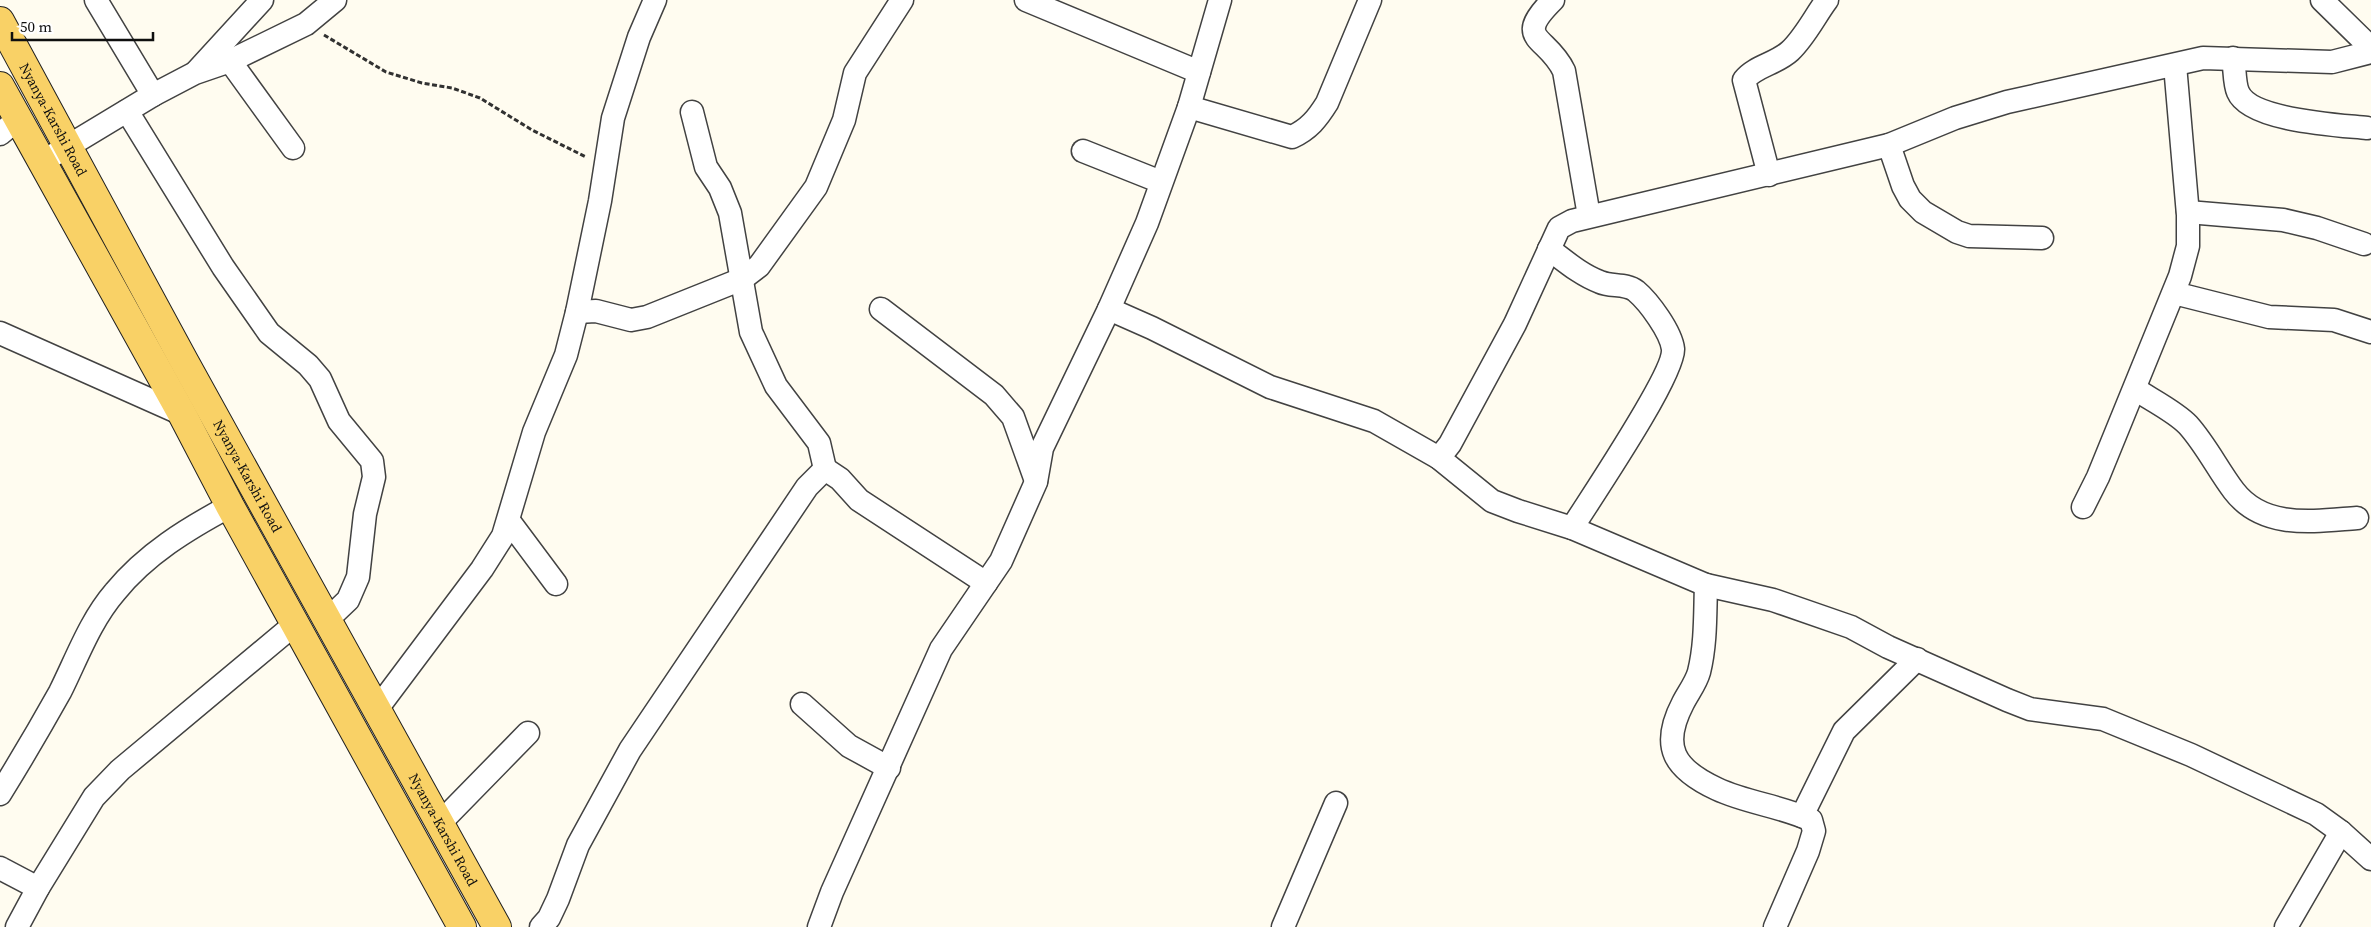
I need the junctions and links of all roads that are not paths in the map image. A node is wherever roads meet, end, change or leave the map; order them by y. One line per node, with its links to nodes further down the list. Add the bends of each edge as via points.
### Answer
1 (96, 0): 21 (street)
2 (336, 0): 16 (street, via 306,24)
3 (655, 0): 43 (street, via 639,36 613,118)
4 (902, 0): 39 (street, via 856,73 844,120 816,186 759,266)
5 (1026, 0): 18 (street)
6 (1220, 0): 18 (street)
7 (1370, 0): 22 (street, via 1327,103 1306,130 1292,137)
8 (1553, 0): 35 (street, via 1533,24 1534,35 1559,60 1564,71)
9 (1827, 0): 32 (street, via 1791,50 1774,63 1750,73 1744,80)
10 (2322, 0): 13 (street)
11 (259, 1): 19 (street)
12 (0, 21): 28 (main road, Nyanya-Karshi Road)
13 (2371, 48)
14 (2371, 52): 15 (street, via 2332,62)
15 (2233, 58): 17 (street, via 2203,58); 26 (street, via 2238,92 2254,107 2276,116)
16 (230, 61): 19 (street); 29 (street)
17 (2175, 65): 27 (street, via 2007,102 1955,118); 34 (street)
18 (1199, 72): 22 (street)
19 (195, 74): 21 (street)
20 (0, 86): 25 (main road, Nyanya-Karshi Road)
21 (153, 95): 23 (street)
22 (1189, 107): 33 (street)
23 (127, 112): 28 (street); 59 (street, via 223,267 269,333 320,379 338,421 372,461 374,477 365,514 358,578 348,600)
24 (692, 112): 39 (street, via 706,167 720,188 730,213)
25 (9, 126): 31 (main road, Nyanya-Karshi Road)
26 (2368, 128)
27 (1889, 145): 32 (street); 36 (street, via 1903,186 1910,199 1924,212 1969,236)
28 (68, 146): 31 (street); 59 (main road, Nyanya-Karshi Road)
29 (293, 148)
30 (1084, 151): 33 (street)
31 (42, 162): 47 (main road, Nyanya-Karshi Road)
32 (1769, 174): 35 (street)
33 (1161, 182): 41 (street, via 1147,223)
34 (2188, 212): 37 (street, via 2282,220); 40 (street, via 2188,246)
35 (1589, 216): 38 (street, via 1559,228)
36 (2042, 238)
37 (2364, 244)
38 (1549, 249): 48 (street, via 1515,324 1450,444); 55 (street, via 1581,273 1601,283 1635,290 1649,304 1668,334 1673,349 1671,365 1639,422)
39 (742, 279): 43 (street, via 639,319 596,311); 49 (street, via 751,332 776,386 819,443)
40 (2174, 293): 45 (street, via 2269,317 2334,320); 46 (street)
41 (1109, 309): 48 (street, via 1270,387 1374,421); 50 (street, via 1042,448)
42 (881, 310): 50 (street, via 994,395 1013,417)
43 (578, 312): 54 (street, via 566,355 534,432)
44 (0, 332): 47 (street)
45 (2371, 332)
46 (2135, 389): 52 (street); 53 (street, via 2187,424 2235,493 2258,511 2279,520 2300,522)
47 (182, 414): 51 (main road, Nyanya-Karshi Road)
48 (1439, 458): 55 (street, via 1492,500)
49 (825, 469): 56 (street, via 840,479 859,500); 77 (street, via 807,487 630,750 578,845 558,899)
50 (1036, 482): 56 (street, via 1001,561)
51 (230, 506): 60 (main road, Nyanya-Karshi Road); 66 (street, via 160,548 114,592 98,615 59,692)
52 (2083, 507)
53 (2357, 518)
54 (509, 521): 57 (street); 63 (street, via 482,569)
55 (1572, 528): 58 (street)
56 (986, 583): 65 (street, via 941,650)
57 (556, 584)
58 (1706, 585): 61 (street, via 1772,600 1851,627); 68 (street, via 1704,649 1698,675 1674,720 1671,741 1676,760 1692,776 1719,790)
59 (327, 620): 63 (main road, Nyanya-Karshi Road)
60 (295, 624): 73 (street, via 120,770 94,797); 75 (main road, Nyanya-Karshi Road)
61 (1917, 659): 68 (street, via 1844,731); 70 (street, via 2030,709 2103,719 2198,758 2316,814)
62 (802, 704): 65 (street, via 849,746)
63 (377, 709): 69 (main road, Nyanya-Karshi Road)
64 (528, 733): 69 (street)
65 (889, 768): 78 (street)
66 (0, 794)
67 (1336, 803): 79 (street)
68 (1802, 816): 80 (street, via 1811,820 1814,831)
69 (440, 823): 76 (main road, Nyanya-Karshi Road)
70 (2341, 832): 71 (street); 81 (street)
71 (2371, 859)
72 (0, 868): 73 (street)
73 (38, 888): 74 (street)
74 (17, 927)
75 (462, 927)
76 (497, 927)
77 (541, 927)
78 (819, 927)
79 (1283, 927)
80 (1775, 927)
81 (2286, 927)

